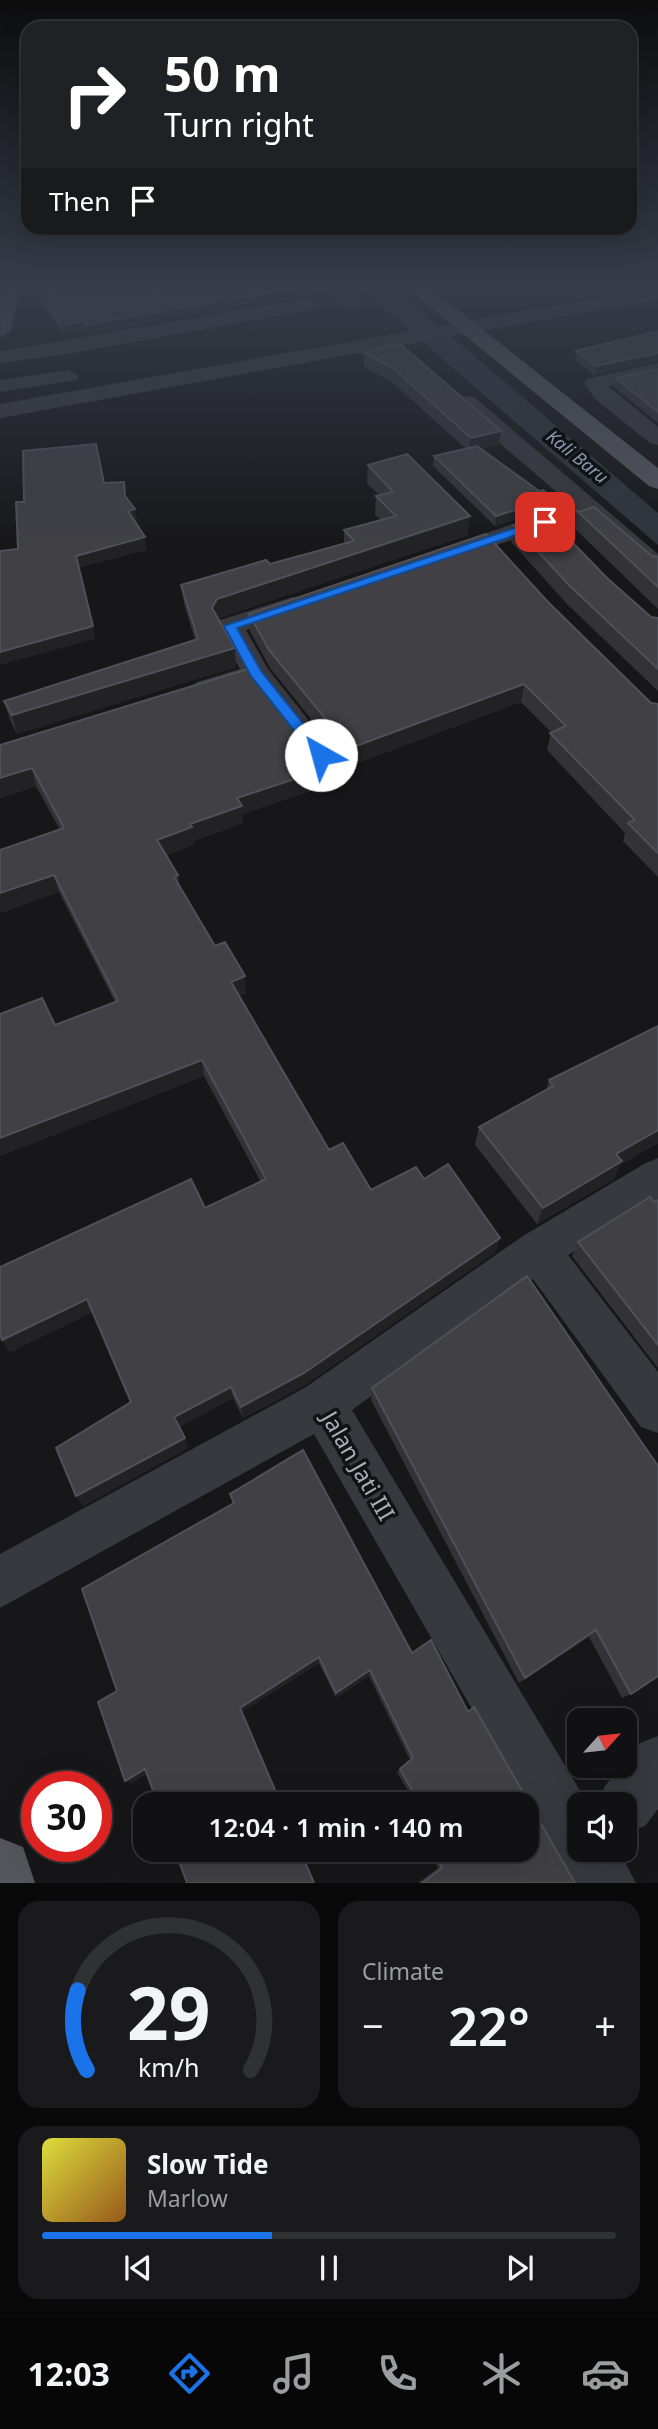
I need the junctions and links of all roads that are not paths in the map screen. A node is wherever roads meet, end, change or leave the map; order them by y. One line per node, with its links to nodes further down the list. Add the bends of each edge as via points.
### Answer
1 (93, 372): 5 (street)
2 (225, 372): 7 (street)
3 (514, 372): 9 (main road)
4 (645, 372): 8 (street, via 594,383)
5 (0, 386)
6 (449, 387): 14 (street)
7 (0, 411)
8 (658, 439)
9 (658, 481)
10 (481, 531): 11 (street, via 545,522); 12 (street); 13 (street)
11 (575, 549)
12 (509, 560)
13 (416, 565)
14 (658, 567)
15 (315, 599): 16 (street, via 230,626)
16 (256, 673): 17 (street); 18 (street)
17 (179, 696)
18 (321, 755)
19 (658, 1177): 20 (street, Jalan Jati III)
20 (538, 1250): 21 (street, Jalan Jati III); 22 (street)
21 (321, 1403): 23 (street); 26 (street, Jalan Jati III)
22 (658, 1410)
23 (0, 1582)
24 (658, 1763): 25 (street)
25 (636, 1792)
26 (567, 1819)
27 (0, 1870): 28 (main road)
28 (4, 1883)

